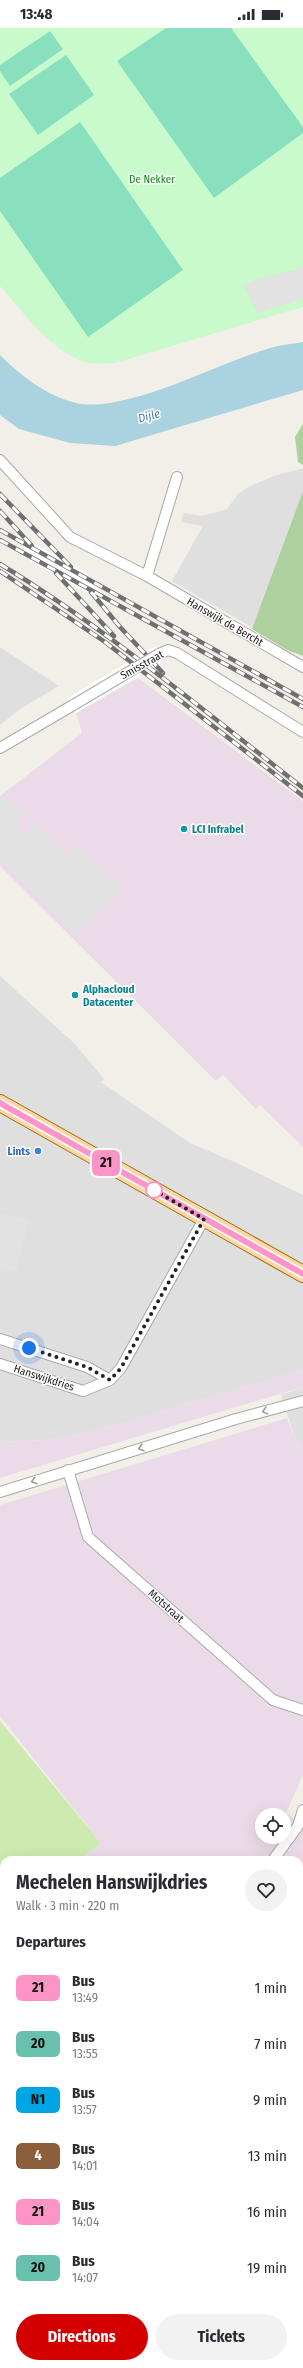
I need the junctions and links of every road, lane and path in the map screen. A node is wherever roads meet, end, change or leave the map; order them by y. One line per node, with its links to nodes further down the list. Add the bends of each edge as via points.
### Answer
1 (0, 460): 3 (street, Hanswijk de Bercht, via 70,537)
2 (177, 477): 3 (street)
3 (147, 576): 4 (street, Hanswijk de Bercht)
4 (303, 667)
5 (303, 732): 6 (street, Smisstraat, bridge, via 177,653 168,650)
6 (0, 748)
7 (0, 1103): 8 (main road)
8 (204, 1219): 9 (main road); 12 (street, Hanswijkdries, via 121,1368)
9 (303, 1274)
10 (0, 1338): 12 (street, via 87,1367)
11 (0, 1364): 12 (street, Hanswijkdries, via 83,1391)
12 (110, 1380)
13 (303, 1401): 14 (street, one-way to 14)
14 (68, 1470): 15 (street, one-way to 15); 16 (street, Motstraat, via 88,1538 273,1700)
15 (0, 1492)
16 (303, 1710)
17 (303, 1810): 18 (street, via 298,1826)
18 (276, 1856)

